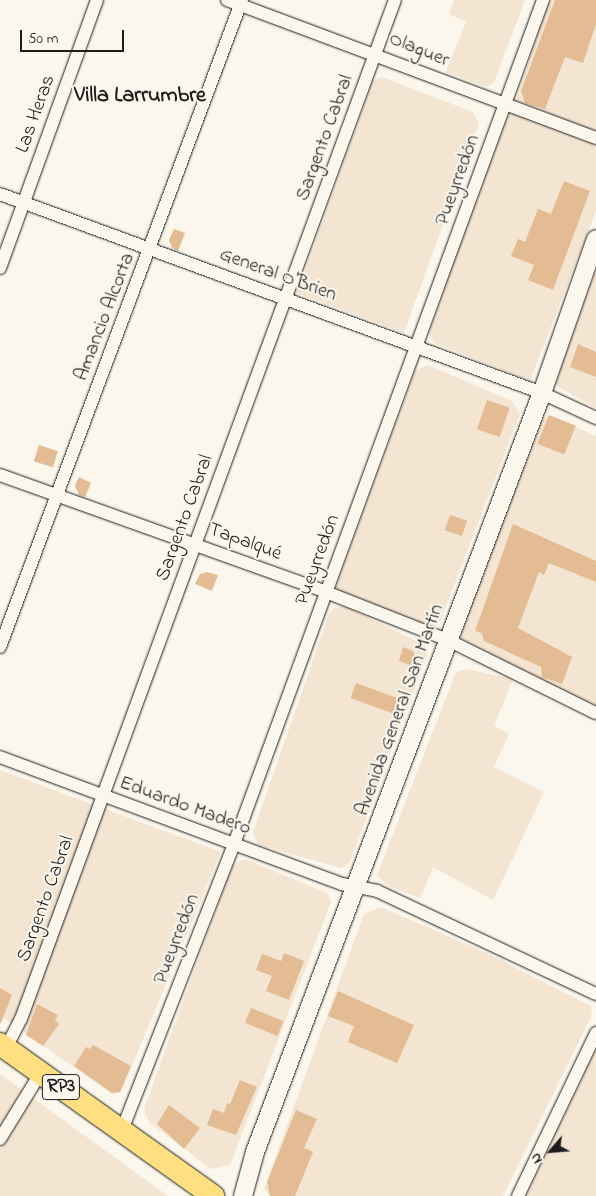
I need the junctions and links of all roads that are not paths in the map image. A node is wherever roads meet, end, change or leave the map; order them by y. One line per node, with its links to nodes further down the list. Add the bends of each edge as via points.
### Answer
1 (97, 0): 10 (street, Las Heras)
2 (227, 0): 5 (street, Olaguer)
3 (395, 0): 6 (street, Sargento Cabral)
4 (543, 0): 7 (street, Pueyrredón)
5 (241, 2): 6 (street, Olaguer); 12 (street, Amancio Alcorta)
6 (376, 53): 7 (street, Olaguer); 14 (street, Sargento Cabral)
7 (506, 105): 8 (street, Olaguer); 15 (street, Pueyrredón)
8 (596, 138)
9 (0, 194): 10 (street, General O'Brien)
10 (24, 202): 12 (street, General O'Brien); 13 (street, Las Heras)
11 (596, 239): 16 (main road, Avenida General San Martín)
12 (150, 249): 14 (street, General O'Brien); 19 (street, Amancio Alcorta)
13 (0, 268)
14 (287, 297): 15 (street, General O'Brien); 20 (street, Sargento Cabral)
15 (416, 347): 16 (street, General O'Brien); 21 (street, Pueyrredón)
16 (542, 393): 17 (street, General O'Brien); 22 (main road, Avenida General San Martín)
17 (596, 418)
18 (0, 475): 19 (street, Tapalqué)
19 (58, 496): 20 (street, Tapalqué); 23 (street, Amancio Alcorta)
20 (194, 544): 21 (street, Tapalqué); 26 (street, Sargento Cabral)
21 (326, 592): 22 (street, Tapalqué); 27 (street, Pueyrredón)
22 (448, 640): 24 (street, Tapalqué); 28 (main road, Avenida General San Martín)
23 (0, 647)
24 (596, 713)
25 (0, 757): 26 (street, Eduardo Madero)
26 (104, 796): 27 (street, Eduardo Madero); 31 (street, Sargento Cabral, via 21,1019)
27 (234, 844): 28 (street, Eduardo Madero); 33 (street, Pueyrredón)
28 (357, 887): 29 (street, Eduardo Madero, via 377,891); 36 (main road, Avenida General San Martín, via 255,1152)
29 (596, 994)
30 (596, 1033): 37 (street)
31 (3, 1046): 32 (highway, RP3)
32 (41, 1072): 33 (highway, RP3); 34 (street)
33 (122, 1130): 35 (highway, RP3)
34 (0, 1139)
35 (213, 1196)
36 (243, 1196)
37 (518, 1196)

